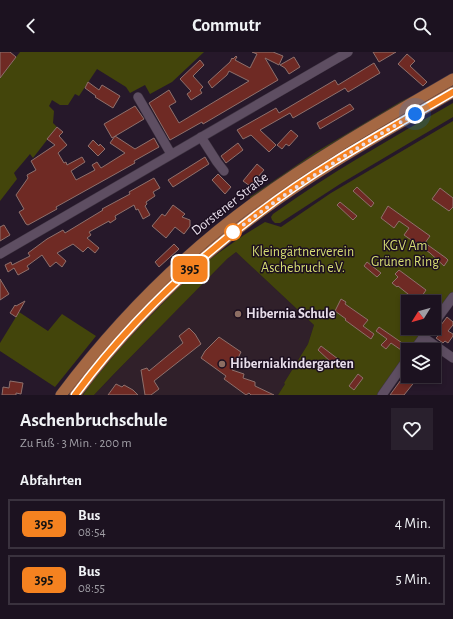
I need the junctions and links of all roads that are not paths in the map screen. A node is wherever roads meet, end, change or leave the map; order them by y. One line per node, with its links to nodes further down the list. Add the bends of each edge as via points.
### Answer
1 (348, 52): 5 (street)
2 (453, 79): 15 (main road, Dorstener Straße, via 320,157 226,223 185,258 123,319)
3 (453, 92): 16 (main road, Dorstener Straße, via 313,175 220,242 132,326)
4 (138, 97): 6 (street)
5 (201, 137): 6 (street); 7 (street)
6 (171, 154): 8 (street)
7 (224, 170)
8 (0, 254)
9 (453, 297): 10 (street)
10 (441, 313)
11 (423, 337): 12 (street); 13 (street)
12 (419, 343)
13 (453, 358)
14 (401, 368): 17 (street)
15 (61, 395)
16 (75, 395)
17 (382, 395)

